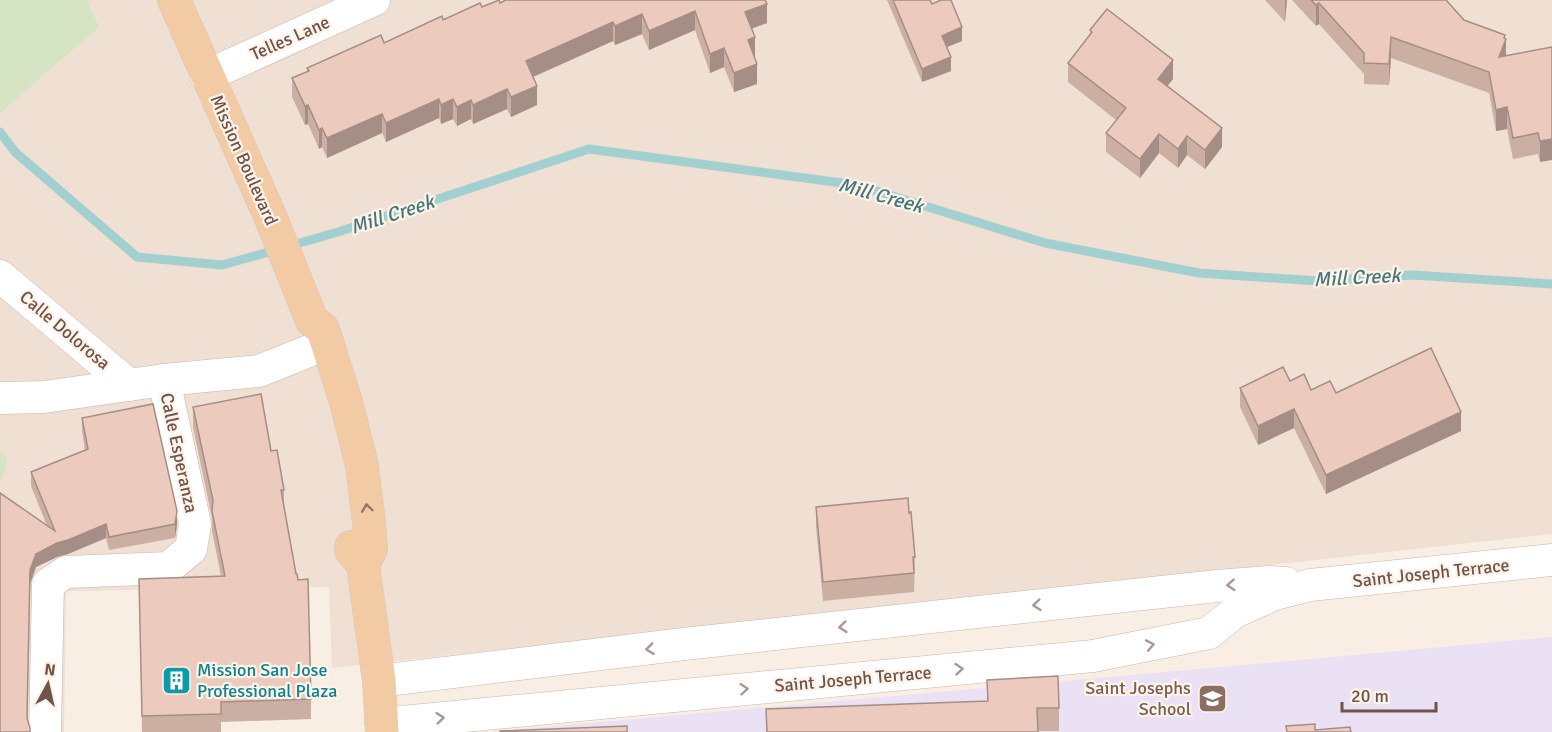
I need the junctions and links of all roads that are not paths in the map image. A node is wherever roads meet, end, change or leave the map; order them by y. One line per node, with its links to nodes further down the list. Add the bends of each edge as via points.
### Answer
1 (174, 0): 3 (main road, Mission Boulevard)
2 (374, 0): 3 (street, Telles Lane)
3 (206, 76): 5 (main road, Mission Boulevard, via 270,216 298,287)
4 (0, 276): 7 (street, Calle Dolorosa)
5 (310, 336): 6 (street, via 259,371); 11 (main road, Mission Boulevard, via 323,330 362,466 371,549 363,565)
6 (164, 380): 7 (street); 13 (street, Calle Esperanza, via 195,524 190,549 168,568 66,572 48,584)
7 (129, 385): 8 (street, via 44,397)
8 (0, 398)
9 (1552, 560): 10 (street, Saint Joseph Terrace)
10 (1311, 585): 11 (street, Saint Joseph Terrace, one-way to 11, via 1269,582 1217,586); 12 (street, Saint Joseph Terrace, one-way to 10, via 1093,656 1209,633 1235,612 1275,594)
11 (380, 681): 12 (main road, Mission Boulevard)
12 (382, 728)
13 (45, 732)

